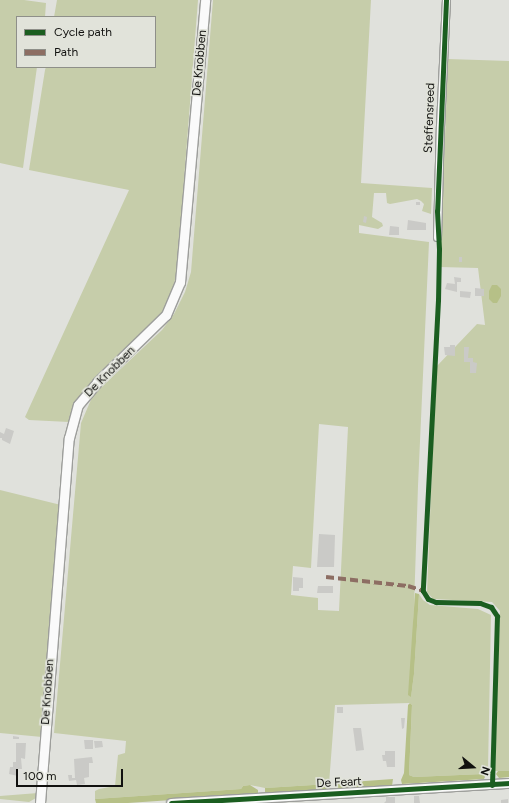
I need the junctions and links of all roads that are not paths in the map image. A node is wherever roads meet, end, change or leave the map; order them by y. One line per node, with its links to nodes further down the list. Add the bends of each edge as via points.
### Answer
1 (205, 0): 6 (street, De Knobben, via 180,282 166,315 96,382 78,405 69,438)
2 (446, 0): 3 (street, Steffensreed)
3 (437, 237)
4 (509, 783): 5 (street, De Feart)
5 (206, 802): 7 (street, De Feart)
6 (40, 803)
7 (171, 803)

